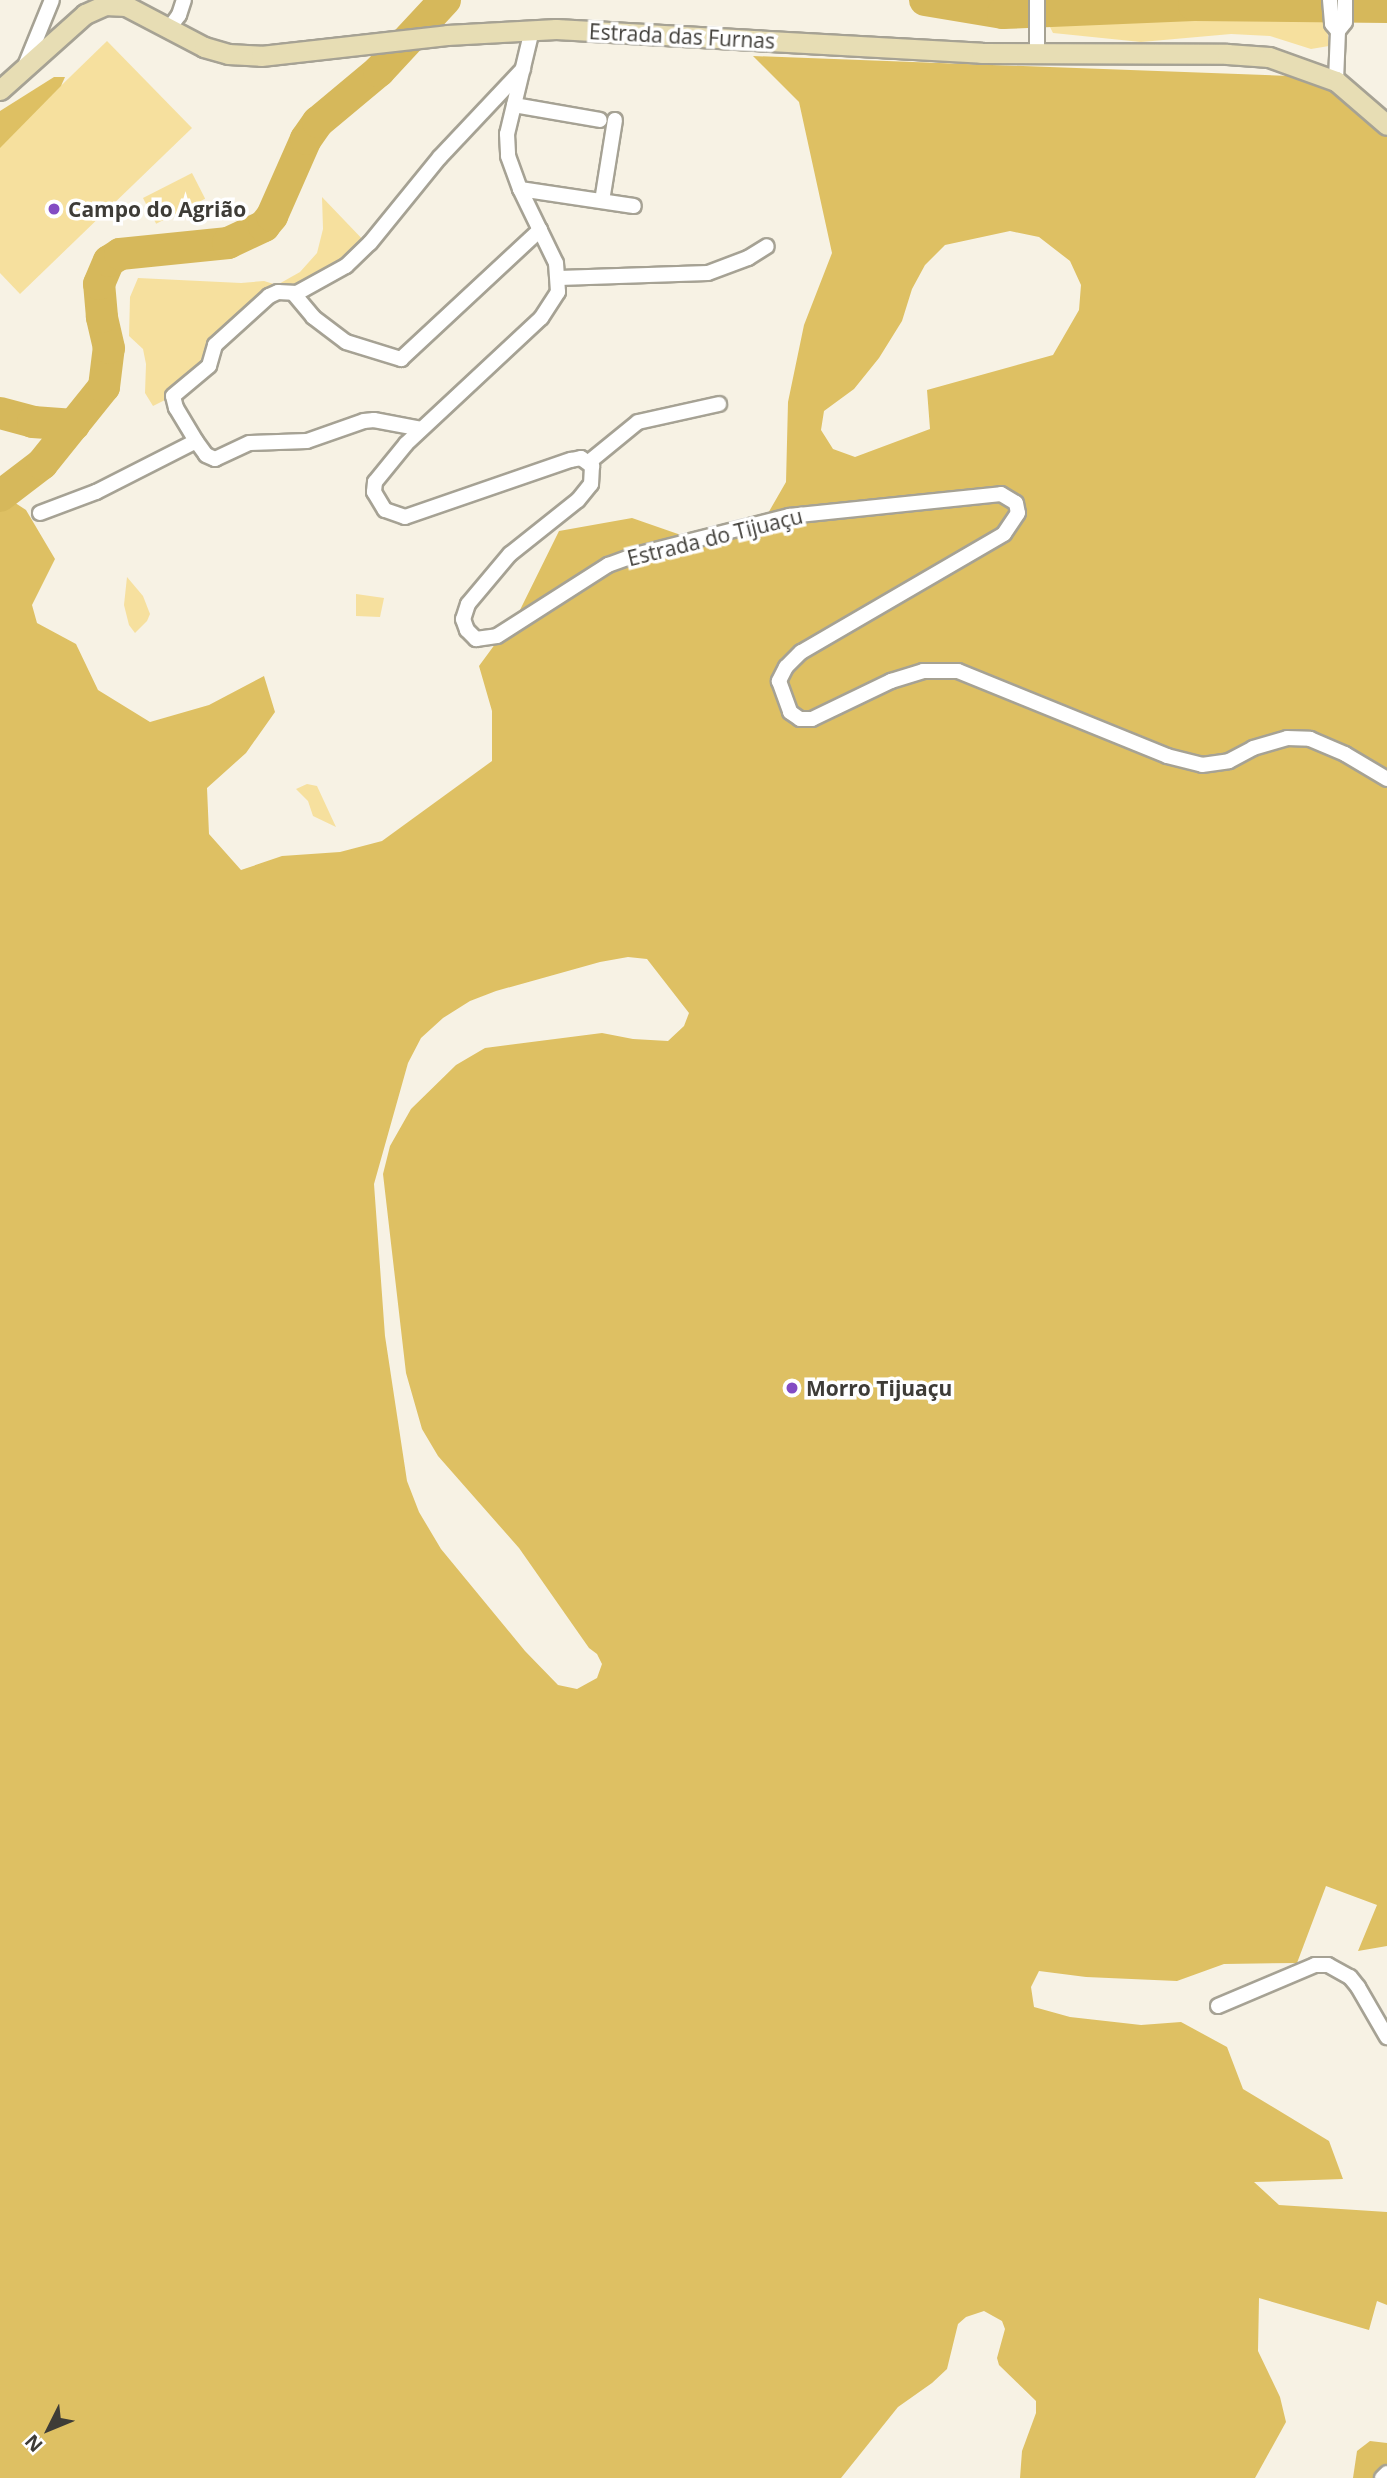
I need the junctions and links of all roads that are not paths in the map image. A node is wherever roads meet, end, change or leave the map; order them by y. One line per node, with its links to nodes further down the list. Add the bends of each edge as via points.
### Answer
1 (52, 0): 9 (street)
2 (184, 0): 5 (street)
3 (1037, 0): 7 (street)
4 (1340, 0): 10 (street)
5 (167, 30): 6 (main road, Estrada das Furnas, via 228,54 261,56); 9 (main road, Estrada das Furnas, via 126,6 98,7)
6 (532, 30): 7 (main road, Estrada das Furnas); 8 (street)
7 (1037, 54): 10 (main road, Estrada das Furnas, via 1269,57)
8 (524, 68): 12 (street); 22 (street, via 440,157 368,245 346,266)
9 (22, 74): 11 (main road, Estrada das Furnas)
10 (1336, 81): 15 (main road, Estrada das Furnas)
11 (0, 90)
12 (514, 105): 13 (street); 16 (street, via 507,134 508,156)
13 (600, 120)
14 (615, 120): 17 (street)
15 (1387, 125)
16 (520, 190): 17 (street); 19 (street)
17 (602, 201): 18 (street)
18 (634, 206)
19 (540, 230): 21 (street); 22 (street, via 401,359 346,342 313,317)
20 (767, 246): 21 (street, via 708,273)
21 (559, 278): 24 (street, via 558,292 541,318)
22 (294, 294): 25 (street, via 269,296 215,345 204,373 173,396)
23 (719, 404): 26 (street, via 638,422)
24 (421, 429): 25 (street, via 364,421 307,441 250,443 215,459); 26 (street, via 375,482 379,503 393,515 419,513 571,460)
25 (195, 441): 27 (street, via 96,492)
26 (589, 461): 28 (street, Estrada do Tijuaçu, via 594,471 591,484 578,500 510,554 468,604 463,619 476,639 497,636 608,565 635,555 789,516 1002,494 1016,503 1018,513 1004,534 801,652 786,667 779,681 790,712 800,719 812,719 891,681 923,671 958,671 1167,756 1202,765 1229,761 1287,738 1310,739)
27 (40, 513)
28 (1387, 779)
29 (1219, 2006): 30 (street, via 1315,1965 1328,1965 1358,1987)
30 (1387, 2037)
31 (1387, 2473): 32 (street)
32 (1382, 2478)

